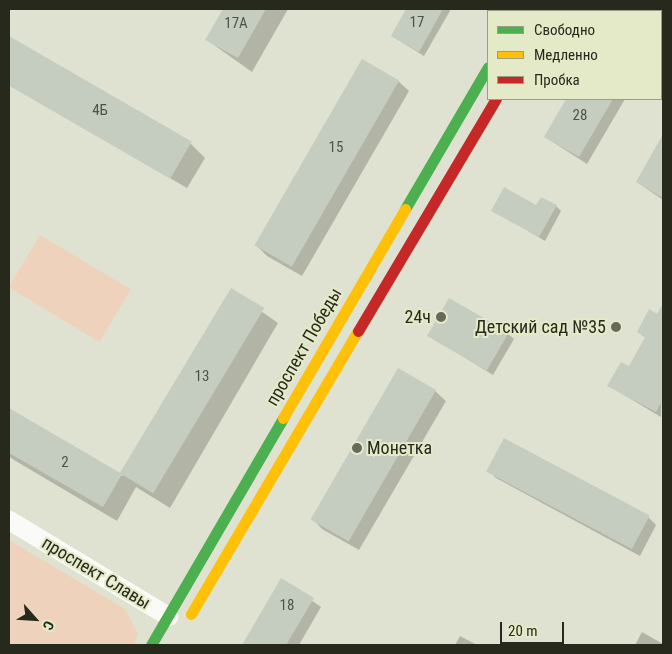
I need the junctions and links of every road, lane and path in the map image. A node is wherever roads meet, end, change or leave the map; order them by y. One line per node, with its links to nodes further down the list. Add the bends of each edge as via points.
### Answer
1 (487, 69): 4 (main road, проспект Победы)
2 (495, 100): 4 (main road, проспект Победы)
3 (9, 520): 4 (street, проспект Славы)
4 (176, 621): 5 (main road, проспект Победы)
5 (151, 645)

